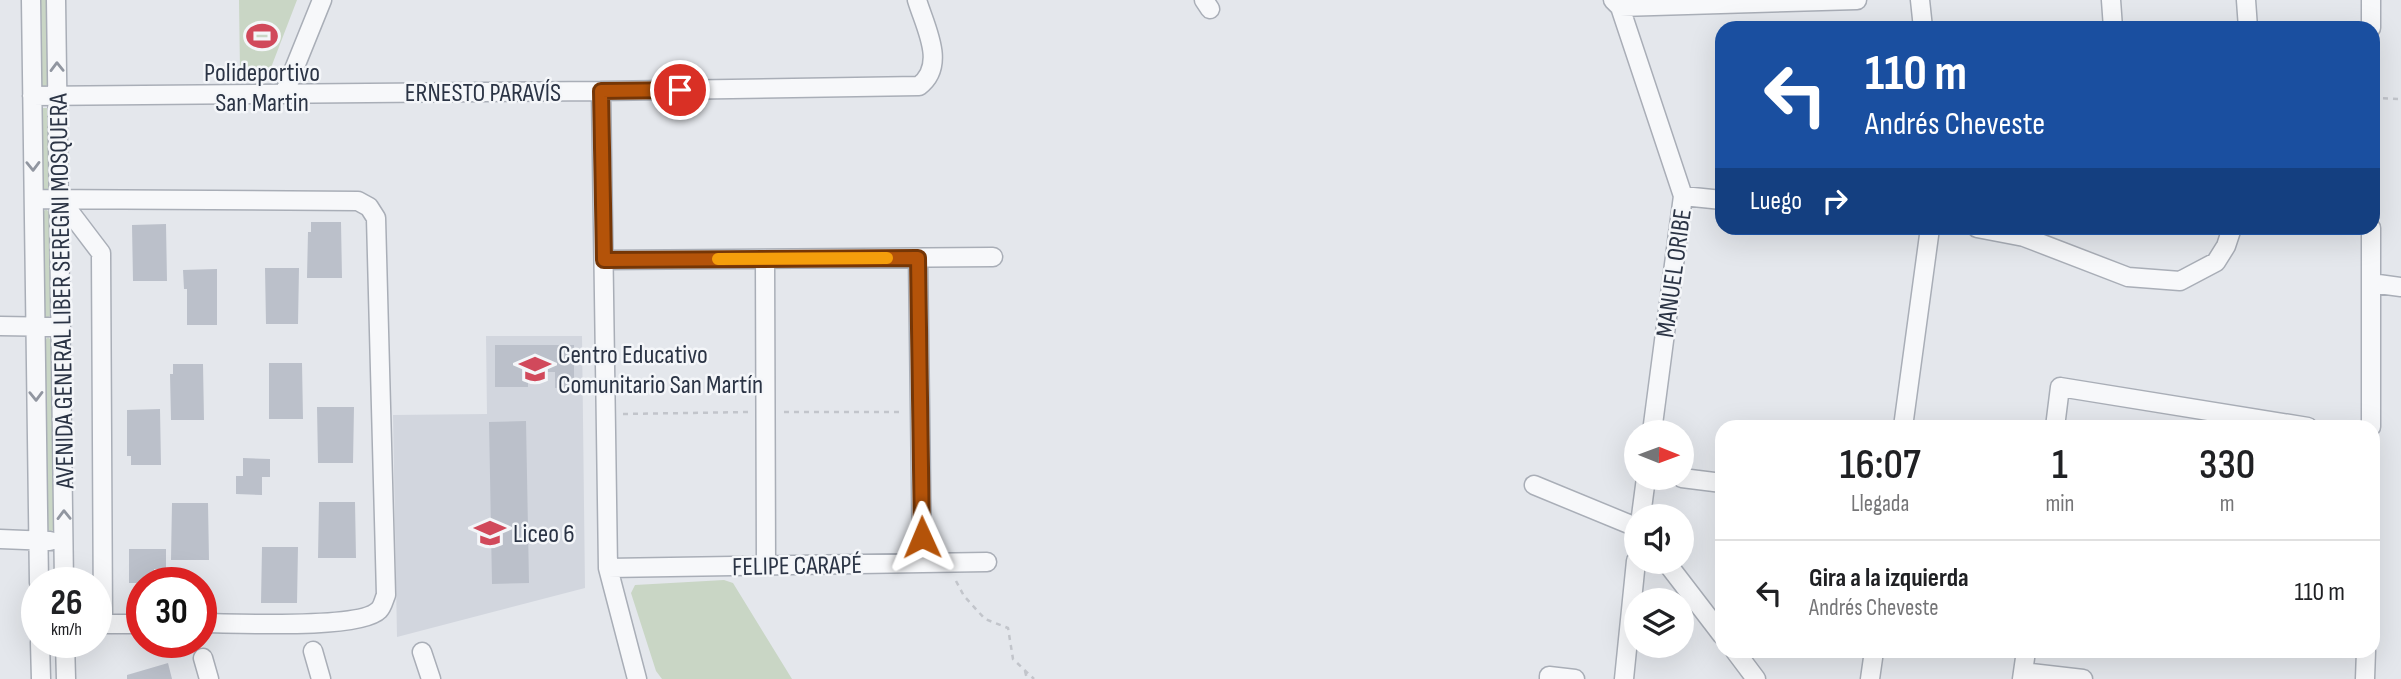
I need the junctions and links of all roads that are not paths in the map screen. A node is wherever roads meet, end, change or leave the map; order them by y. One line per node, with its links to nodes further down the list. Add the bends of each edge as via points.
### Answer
1 (31, 0): 17 (street, AVENIDA GENERAL LIBER SEREGNI MOSQUERA)
2 (56, 0): 18 (street, AVENIDA GENERAL LIBER SEREGNI MOSQUERA, one-way to 2)
3 (321, 0): 16 (street)
4 (917, 0): 15 (street, ERNESTO PARAVÍS, via 934,61 919,86)
5 (1857, 0): 10 (street)
6 (1920, 0): 11 (street)
7 (2112, 0): 12 (street)
8 (2246, 0): 13 (street)
9 (2371, 0): 14 (street)
10 (1616, 4): 19 (street, MANUEL ORIBE)
11 (1922, 21)
12 (2113, 21)
13 (2248, 21)
14 (2371, 21)
15 (601, 91): 16 (street, ERNESTO PARAVÍS); 30 (street)
16 (284, 93): 18 (street, ERNESTO PARAVÍS)
17 (32, 96): 18 (street, ERNESTO PARAVÍS); 21 (street, AVENIDA GENERAL LIBER SEREGNI MOSQUERA, one-way to 21)
18 (58, 96): 22 (street, AVENIDA GENERAL LIBER SEREGNI MOSQUERA)
19 (1684, 196): 20 (street); 36 (street, MANUEL ORIBE)
20 (1715, 199)
21 (34, 200): 22 (street); 34 (street, AVENIDA GENERAL LIBER SEREGNI MOSQUERA)
22 (60, 200): 35 (street, AVENIDA GENERAL LIBER SEREGNI MOSQUERA); 53 (street, via 101,253); 57 (street, via 358,201 376,218 386,595 380,609 368,617 332,623)
23 (1929, 235): 37 (street)
24 (2014, 235): 25 (street, via 2128,277 2180,281 2216,262)
25 (2229, 235)
26 (2371, 235): 31 (street)
27 (993, 257): 29 (street)
28 (765, 258): 29 (street); 30 (street); 50 (street)
29 (918, 258): 48 (street)
30 (604, 260): 54 (street)
31 (2371, 283): 32 (street); 40 (street)
32 (2401, 287)
33 (0, 326): 34 (street)
34 (35, 327): 35 (street); 46 (street, AVENIDA GENERAL LIBER SEREGNI MOSQUERA, one-way to 46)
35 (61, 327): 47 (street, AVENIDA GENERAL LIBER SEREGNI MOSQUERA, one-way to 35)
36 (1654, 420)
37 (1904, 420)
38 (2056, 420): 39 (street, via 2060,387)
39 (2265, 420)
40 (2371, 420)
41 (1694, 480): 42 (street)
42 (1715, 482)
43 (1534, 485): 44 (street)
44 (1624, 522)
45 (0, 539): 46 (street)
46 (39, 541): 47 (street); 51 (street, AVENIDA GENERAL LIBER SEREGNI MOSQUERA)
47 (64, 541): 52 (street, AVENIDA GENERAL LIBER SEREGNI MOSQUERA)
48 (922, 562): 49 (street, FELIPE CARAPÉ); 50 (street, FELIPE CARAPÉ)
49 (987, 562)
50 (766, 566): 54 (street, FELIPE CARAPÉ)
51 (39, 567)
52 (64, 567)
53 (100, 567)
54 (608, 568): 74 (street)
55 (1635, 574): 77 (street)
56 (1675, 574): 58 (street)
57 (217, 623)
58 (1715, 626)
59 (313, 651): 72 (street)
60 (422, 652): 73 (street)
61 (40, 658): 69 (street)
62 (65, 658): 70 (street)
63 (203, 658): 71 (street)
64 (1740, 658): 78 (street)
65 (1873, 658): 79 (street)
66 (2025, 658): 68 (street)
67 (2366, 658): 81 (street)
68 (2022, 676): 80 (street)
69 (41, 679)
70 (66, 679)
71 (209, 679)
72 (321, 679)
73 (430, 679)
74 (637, 679)
75 (1549, 679): 76 (street)
76 (1575, 679)
77 (1623, 679)
78 (1756, 679)
79 (1870, 679)
80 (2083, 679)
81 (2365, 679)

